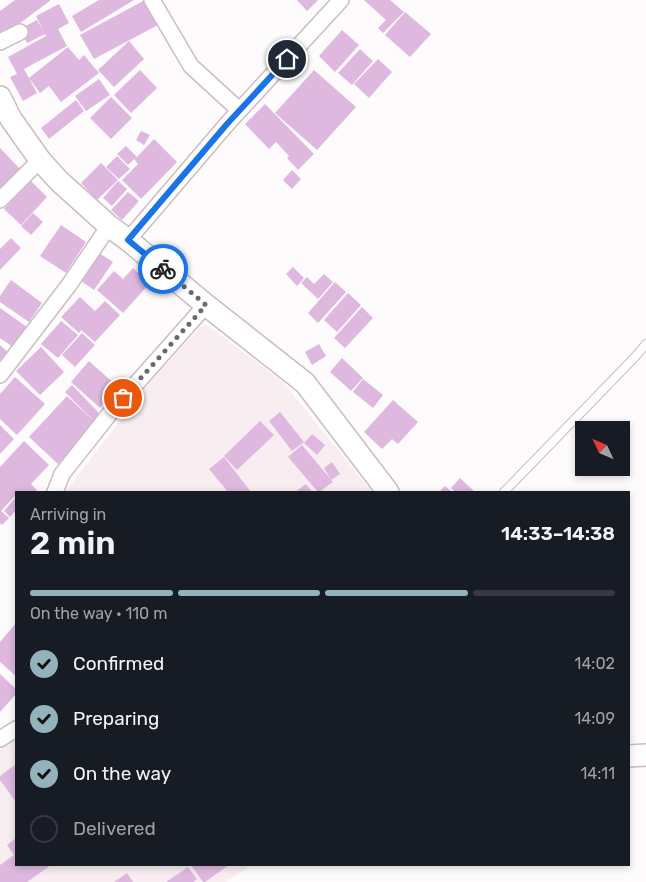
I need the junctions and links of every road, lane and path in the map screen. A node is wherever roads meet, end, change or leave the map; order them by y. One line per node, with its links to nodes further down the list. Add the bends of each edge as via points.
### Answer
1 (152, 0): 6 (street, via 191,66)
2 (341, 0): 6 (street)
3 (20, 32): 4 (street)
4 (0, 42)
5 (0, 97): 7 (street, via 11,119)
6 (239, 110): 10 (street)
7 (40, 160): 8 (street); 9 (street)
8 (0, 200)
9 (109, 226): 10 (street); 13 (street, via 69,286)
10 (128, 240): 11 (street)
11 (206, 305): 14 (street, via 111,412 62,474); 15 (street, via 305,383)
12 (646, 344): 16 (lane)
13 (0, 375)
14 (55, 491)
15 (387, 491)
16 (505, 491)
17 (15, 730): 18 (street)
18 (0, 739)
19 (646, 755): 20 (street)
20 (630, 756)

